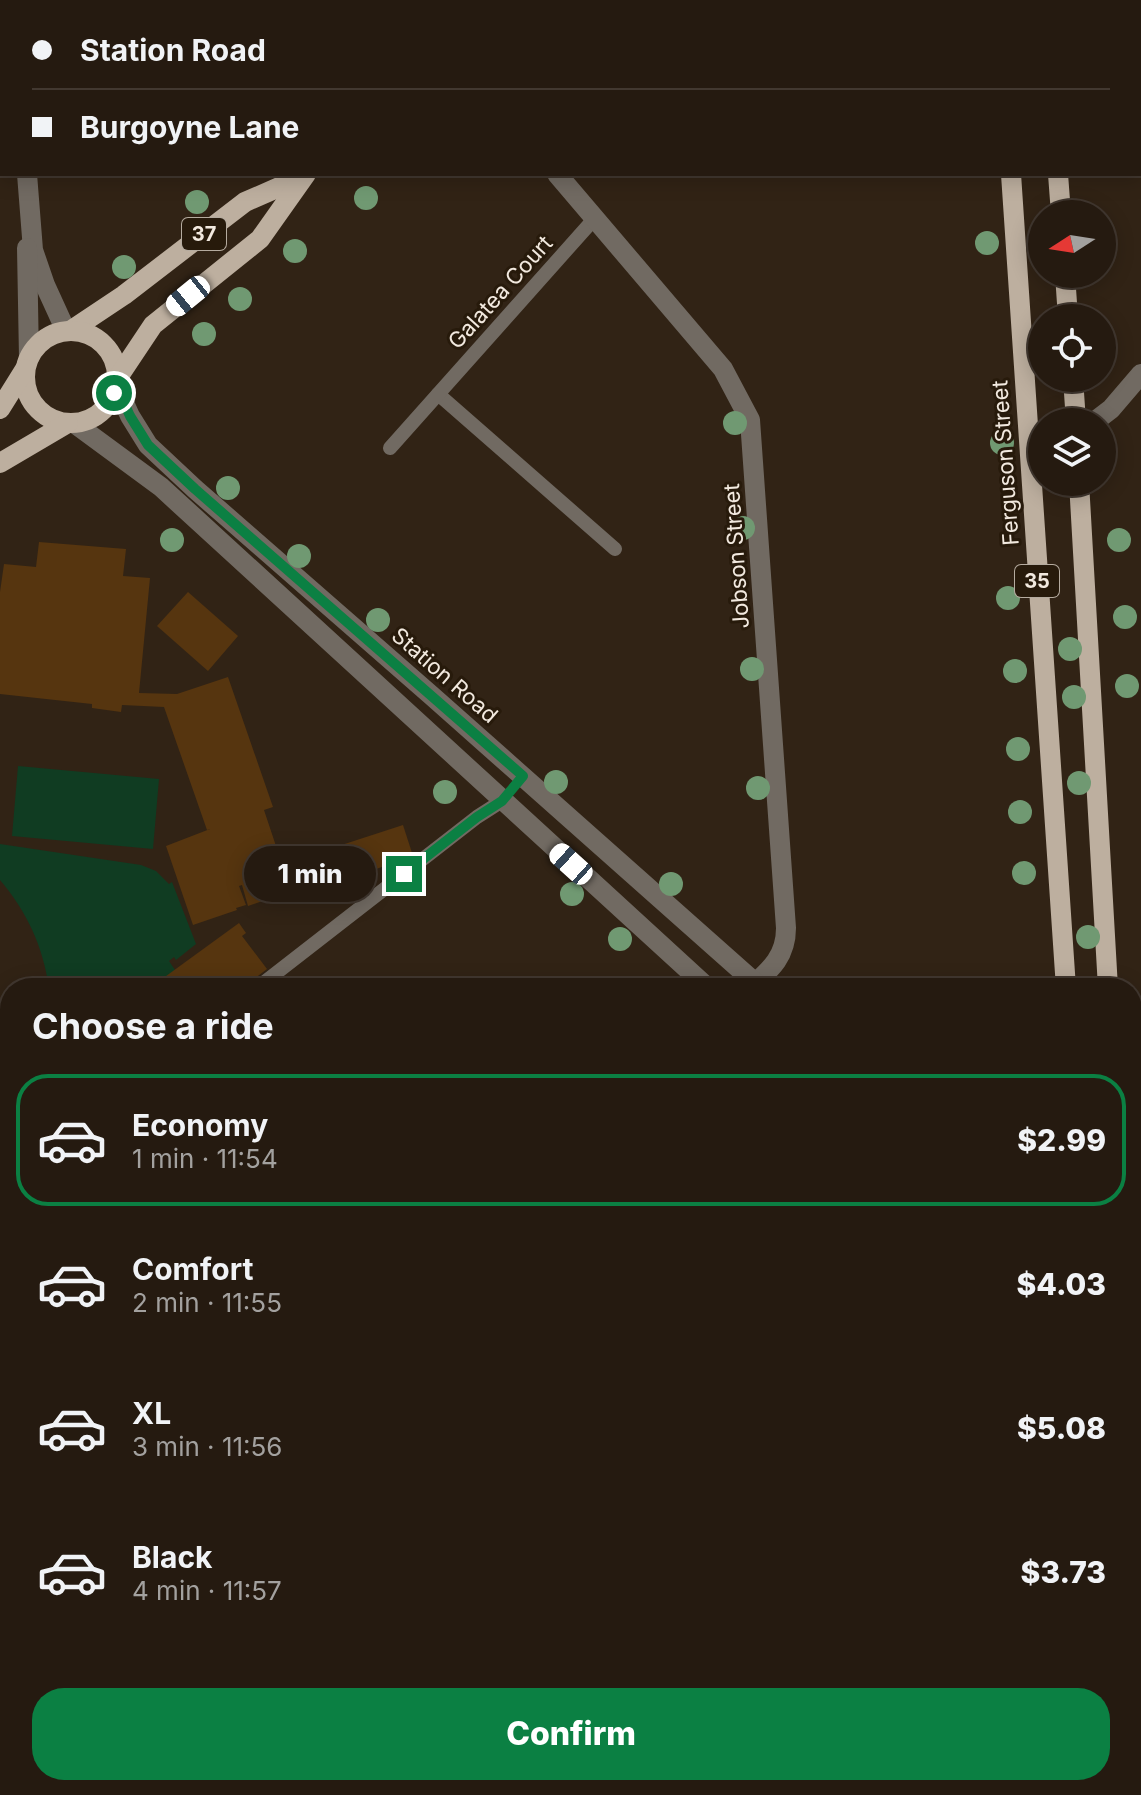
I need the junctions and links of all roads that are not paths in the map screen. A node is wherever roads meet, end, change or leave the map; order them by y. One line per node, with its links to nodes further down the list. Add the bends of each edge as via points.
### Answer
1 (27, 176): 7 (street)
2 (304, 176): 9 (main road, 37, via 245,202); 11 (main road, 37, via 260,239 153,325)
3 (559, 176): 8 (street, Jobson Street)
4 (1011, 176): 14 (main road, Ferguson Street / 35)
5 (1058, 176): 6 (main road)
6 (1060, 200)
7 (30, 216): 9 (street, via 37,264); 10 (street, via 25,264)
8 (595, 218): 13 (lane, Galatea Court); 28 (street, Jobson Street, via 723,369 750,420 786,928 781,957)
9 (68, 331): 10 (main road, 37, via 44,340); 11 (main road, via 87,334 107,348 115,362)
10 (28, 362): 16 (main road, 37); 17 (main road, via 26,385 34,403 49,417)
11 (116, 382): 17 (main road, 37, via 105,408); 23 (street, Station Road, via 148,445)
12 (1137, 388): 15 (street)
13 (438, 394): 18 (lane, Galatea Court); 22 (lane)
14 (1032, 408)
15 (1112, 408)
16 (0, 409)
17 (71, 423): 19 (main road, 37); 24 (street, via 161,487)
18 (390, 448)
19 (0, 463)
20 (1038, 496): 29 (main road, Ferguson Street / 35)
21 (1080, 496): 30 (main road, 35)
22 (615, 549)
23 (523, 776): 24 (street); 27 (street, Station Road)
24 (502, 801): 25 (lane); 26 (street)
25 (270, 978)
26 (697, 978)
27 (746, 978)
28 (762, 978)
29 (1065, 978)
30 (1107, 978)

